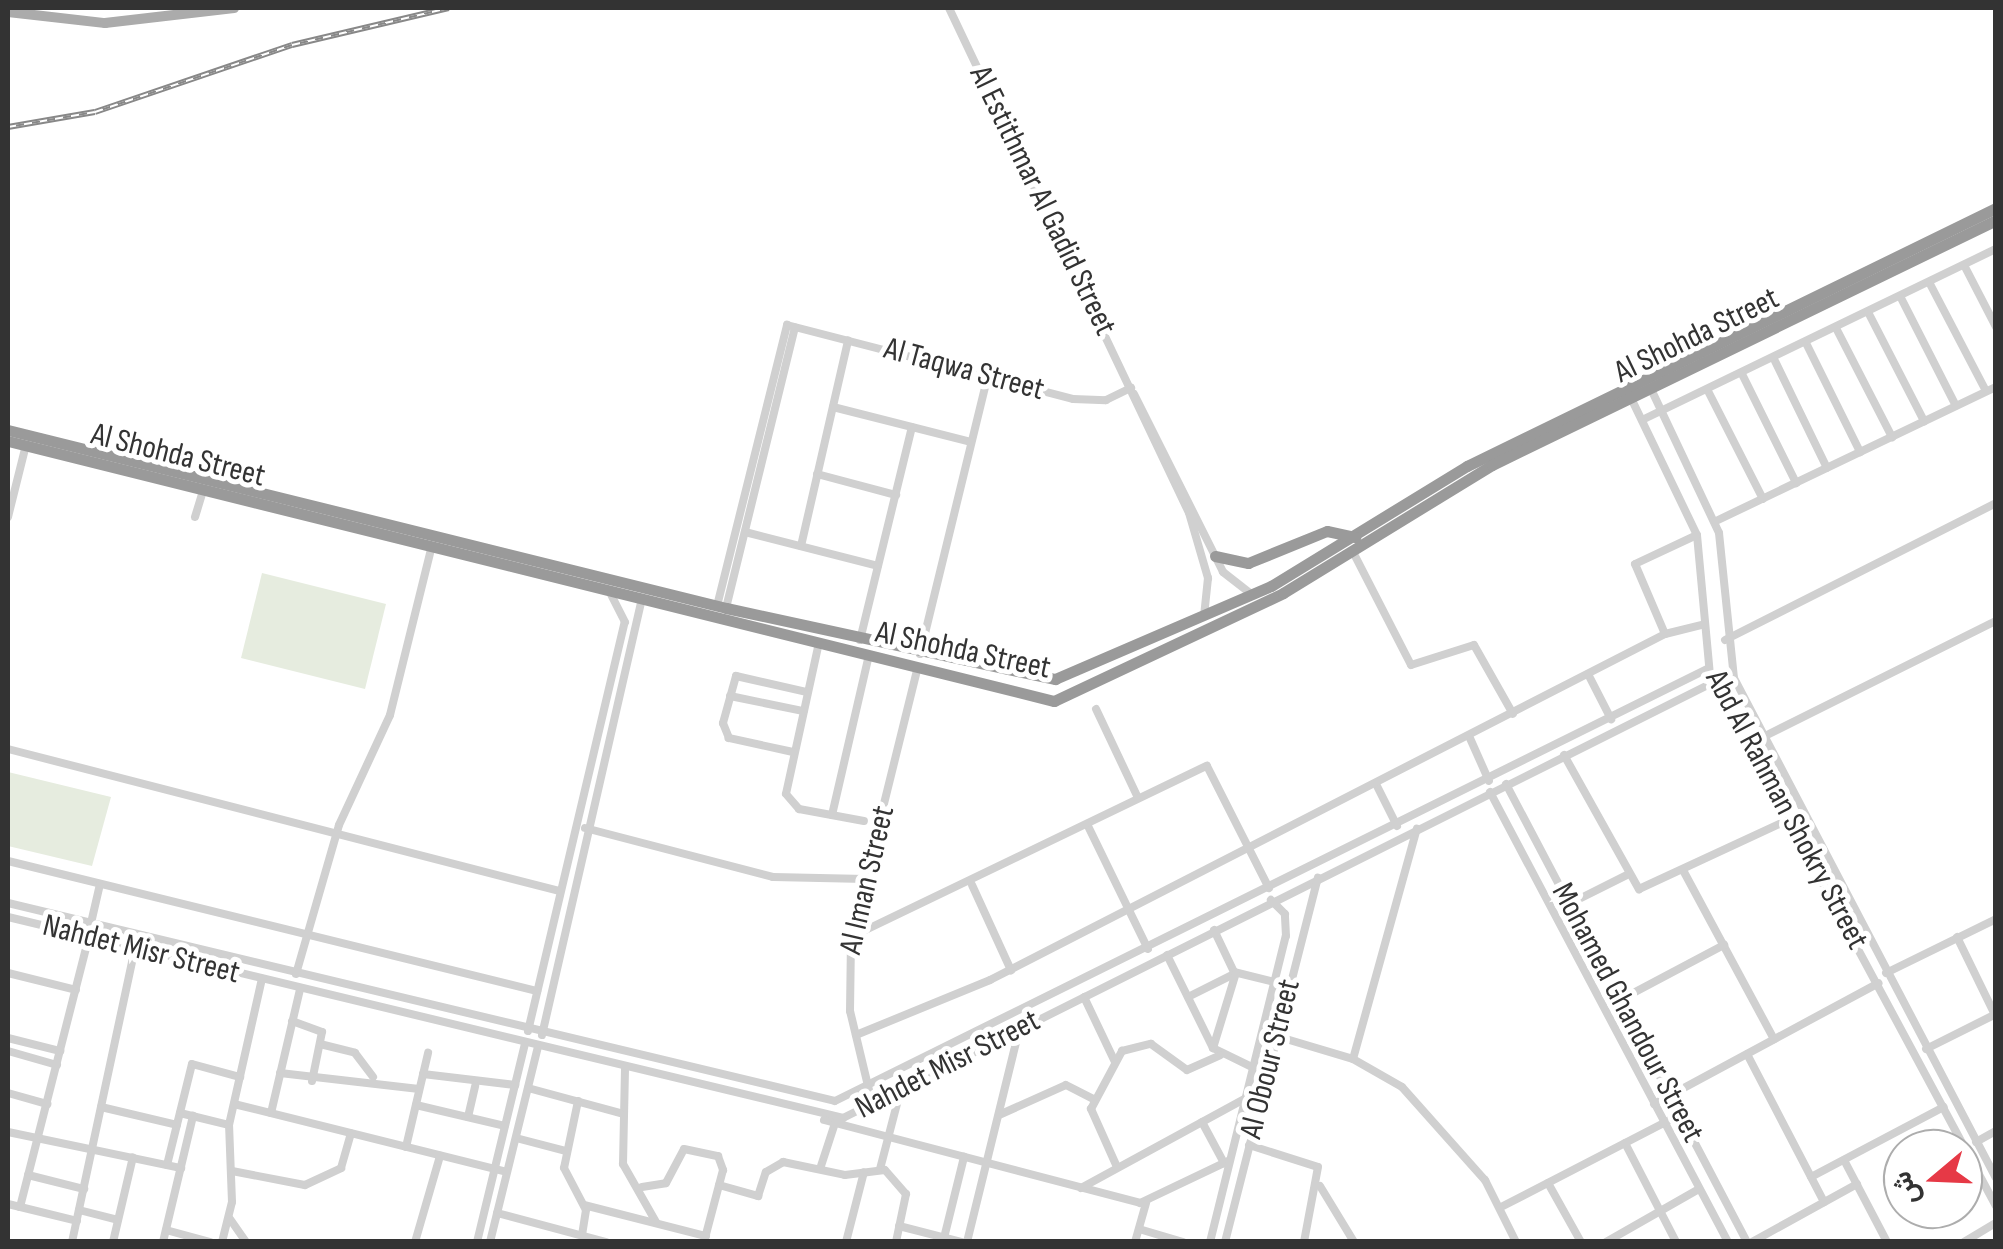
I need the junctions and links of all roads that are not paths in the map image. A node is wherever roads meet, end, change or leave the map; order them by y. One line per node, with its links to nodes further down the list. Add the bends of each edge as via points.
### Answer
1 (234, 8): 3 (main road, via 105,22)
2 (949, 8): 21 (street, Al Estithmar Al Gadid Street)
3 (8, 12)
4 (1996, 208): 6 (highway, Al Shohda Street)
5 (1996, 220): 6 (highway, Al Shohda Street)
6 (1941, 240): 19 (highway, Al Shohda Street); 49 (highway, Al Shohda Street, via 1476,461)
7 (1996, 249): 8 (street)
8 (1964, 264): 9 (street); 13 (street)
9 (1929, 282): 10 (street); 20 (street)
10 (1900, 296): 11 (street); 24 (street)
11 (1868, 312): 12 (street); 28 (street)
12 (1836, 328): 15 (street); 31 (street)
13 (1996, 328)
14 (848, 340): 18 (street, Al Taqwa Street); 25 (street); 38 (street, Al Taqwa Street, via 791,326)
15 (1806, 343): 16 (street); 35 (street)
16 (1774, 358): 17 (street); 36 (street)
17 (1742, 374): 22 (street); 39 (street)
18 (988, 376): 21 (street, Al Taqwa Street, via 1089,402); 34 (street)
19 (1651, 389): 23 (highway, Al Shohda Street); 26 (street, Abd Al Rahman Shokry Street)
20 (1991, 389): 24 (street)
21 (1133, 391): 54 (street, Al Estithmar Al Gadid Street)
22 (1708, 391): 26 (street); 42 (street)
23 (1631, 398): 27 (street, Abd Al Rahman Shokry Street); 52 (highway, Al Shohda Street, via 1472,476)
24 (1956, 406): 28 (street)
25 (833, 407): 29 (street); 37 (street)
26 (1662, 412): 27 (street); 46 (street, Abd Al Rahman Shokry Street)
27 (1642, 420): 48 (street, Abd Al Rahman Shokry Street)
28 (1924, 421): 31 (street)
29 (912, 427): 34 (street); 41 (street)
30 (8, 430): 32 (highway, Al Shohda Street)
31 (1892, 436): 35 (street)
32 (27, 441): 33 (highway, Al Shohda Street); 40 (highway, Al Shohda Street); 44 (street); 53 (highway, Al Shohda Street)
33 (8, 442)
34 (972, 442): 74 (street)
35 (1860, 452): 36 (street)
36 (1827, 468): 39 (street)
37 (818, 474): 41 (street); 50 (street)
38 (754, 476): 47 (street); 66 (street)
39 (1796, 483): 42 (street)
40 (203, 491): 45 (street); 51 (highway, Al Shohda Street)
41 (896, 494): 58 (street)
42 (1763, 499): 46 (street)
43 (1996, 504): 72 (street)
44 (8, 517)
45 (195, 518)
46 (1716, 522): 56 (street, Abd Al Rahman Shokry Street)
47 (745, 532): 50 (street); 66 (street)
48 (1697, 536): 55 (street, Abd Al Rahman Shokry Street); 70 (street, via 1635,564)
49 (1354, 538): 54 (highway, via 1330,530 1248,563); 63 (highway, Al Shohda Street)
50 (802, 546): 58 (street)
51 (431, 549): 59 (highway, Al Shohda Street); 110 (street, via 381,744)
52 (1353, 552): 82 (highway, Al Shohda Street); 90 (street, via 1410,665 1474,645)
53 (522, 557): 57 (highway, Al Shohda Street); 59 (highway)
54 (1210, 557): 63 (street, Al Estithmar Al Gadid Street, via 1228,580); 67 (street, Al Estithmar Al Gadid Street)
55 (1700, 562): 56 (street); 62 (street, Abd Al Rahman Shokry Street)
56 (1722, 562): 61 (street, Abd Al Rahman Shokry Street)
57 (549, 564): 60 (highway); 66 (highway, Al Shohda Street)
58 (878, 566): 71 (street)
59 (515, 570): 60 (highway, Al Shohda Street)
60 (545, 578): 64 (highway, Al Shohda Street)
61 (1723, 585): 62 (street); 72 (street, Abd Al Rahman Shokry Street)
62 (1701, 587): 69 (street, Abd Al Rahman Shokry Street)
63 (1254, 594): 67 (highway, Al Shohda Street)
64 (612, 595): 65 (highway, Al Shohda Street); 106 (street, via 625,622)
65 (641, 602): 73 (highway, Al Shohda Street); 109 (street)
66 (721, 607): 71 (highway, Al Shohda Street)
67 (1204, 616): 76 (highway, Al Shohda Street)
68 (1996, 621): 93 (street)
69 (1702, 625): 70 (street); 77 (street, Abd Al Rahman Shokry Street)
70 (1665, 634): 79 (street)
71 (860, 640): 74 (highway, Al Shohda Street)
72 (1725, 640): 93 (street, Abd Al Rahman Shokry Street)
73 (818, 646): 75 (highway, Al Shohda Street); 83 (street)
74 (920, 654): 80 (highway, Al Shohda Street, via 1030,679)
75 (868, 659): 78 (highway, Al Shohda Street); 102 (street)
76 (1095, 665): 80 (highway, Al Shohda Street); 82 (highway)
77 (1708, 669): 81 (street, Abd Al Rahman Shokry Street); 86 (street, Nahdet Misr Street)
78 (917, 672): 85 (highway, Al Shohda Street, via 1032,700); 120 (street, Al Iman Street)
79 (1588, 674): 90 (street); 91 (street)
80 (1066, 676): 85 (highway)
81 (1714, 682): 87 (street, Nahdet Misr Street); 103 (street, Abd Al Rahman Shokry Street)
82 (1108, 683): 85 (highway, Al Shohda Street)
83 (808, 692): 84 (street, via 736,676); 89 (street)
84 (730, 696): 89 (street); 95 (street, via 729,738)
85 (1076, 696)
86 (1654, 696): 87 (street); 91 (street, Nahdet Misr Street)
87 (1661, 708): 96 (street, Nahdet Misr Street)
88 (1096, 709): 101 (street)
89 (803, 711): 95 (street)
90 (1513, 714): 92 (street)
91 (1611, 719): 97 (street, Nahdet Misr Street)
92 (1469, 736): 97 (street); 98 (street)
93 (1763, 737): 111 (street, Abd Al Rahman Shokry Street)
94 (8, 749): 110 (street)
95 (793, 752): 102 (street, via 788,800)
96 (1564, 755): 99 (street, Nahdet Misr Street); 118 (street)
97 (1489, 781): 107 (street, Nahdet Misr Street)
98 (1376, 784): 107 (street); 113 (street)
99 (1506, 784): 100 (street, Nahdet Misr Street); 128 (street, Mohamed Ghandour Street)
100 (1490, 792): 108 (street, Nahdet Misr Street); 208 (street, Mohamed Ghandour Street)
101 (1138, 798): 105 (street); 113 (street, via 1207,766)
102 (832, 815): 104 (street)
103 (1790, 820): 112 (street, Abd Al Rahman Shokry Street); 117 (street)
104 (864, 821)
105 (1088, 824): 122 (street); 130 (street)
106 (576, 826): 109 (street); 124 (street)
107 (1397, 826): 125 (street, Nahdet Misr Street)
108 (1417, 828): 119 (street, Nahdet Misr Street); 180 (street)
109 (586, 829): 120 (street, via 773,878); 123 (street)
110 (336, 835): 124 (street); 136 (street)
111 (1815, 837): 112 (street); 114 (street, Abd Al Rahman Shokry Street)
112 (1803, 842): 116 (street, Abd Al Rahman Shokry Street)
113 (1250, 849): 125 (street); 130 (street)
114 (1825, 856): 116 (street); 146 (street, Abd Al Rahman Shokry Street)
115 (8, 861): 121 (street)
116 (1814, 864): 151 (street, Abd Al Rahman Shokry Street)
117 (1684, 872): 118 (street, via 1648,889); 140 (street)
118 (1627, 875): 128 (street)
119 (1318, 876): 126 (street, Nahdet Misr Street); 161 (street, Al Obour Street)
120 (866, 879): 138 (street, Al Iman Street)
121 (100, 884): 134 (street); 136 (street)
122 (972, 885): 138 (street); 144 (street)
123 (573, 886): 124 (street); 166 (street)
124 (560, 887): 155 (street)
125 (1269, 888): 142 (street, Nahdet Misr Street)
126 (1271, 900): 135 (street, Nahdet Misr Street); 150 (street, Al Obour Street, via 1286,919)
127 (8, 903): 129 (street, Nahdet Misr Street)
128 (1569, 904): 158 (street, Mohamed Ghandour Street)
129 (33, 909): 133 (street); 134 (street, Nahdet Misr Street)
130 (1130, 910): 142 (street); 144 (street)
131 (8, 917): 133 (street, Nahdet Misr Street)
132 (1996, 920): 139 (street)
133 (30, 922): 137 (street, Nahdet Misr Street)
134 (91, 923): 147 (street, Nahdet Misr Street)
135 (1214, 930): 143 (street, Nahdet Misr Street); 148 (street)
136 (308, 936): 147 (street); 155 (street)
137 (89, 937): 141 (street, Nahdet Misr Street); 154 (street)
138 (851, 937): 167 (street, Al Iman Street)
139 (1956, 937): 146 (street); 162 (street)
140 (1724, 945): 158 (street); 170 (street)
141 (135, 948): 149 (street, Nahdet Misr Street); 209 (street)
142 (1148, 948): 196 (street, Nahdet Misr Street)
143 (1167, 955): 156 (street, Nahdet Misr Street); 157 (street)
144 (1011, 970): 167 (street)
145 (8, 973): 154 (street)
146 (1886, 973): 174 (street, Abd Al Rahman Shokry Street)
147 (296, 974): 153 (street, Nahdet Misr Street)
148 (1236, 974): 150 (street); 157 (street); 177 (street)
149 (262, 980): 152 (street, Nahdet Misr Street); 187 (street)
150 (1275, 982): 160 (street, Al Obour Street)
151 (1878, 983): 170 (street); 210 (street, Abd Al Rahman Shokry Street)
152 (300, 988): 159 (street, Nahdet Misr Street); 163 (street)
153 (356, 989): 159 (street); 165 (street, Nahdet Misr Street)
154 (76, 990): 176 (street)
155 (537, 991): 165 (street)
156 (1084, 997): 164 (street, Nahdet Misr Street); 181 (street)
157 (1188, 998): 177 (street)
158 (1620, 1000): 200 (street, Mohamed Ghandour Street)
159 (353, 1002): 172 (street, Nahdet Misr Street)
160 (1268, 1010): 161 (street); 183 (street, Al Obour Street)
161 (1282, 1014): 168 (street, Al Obour Street)
162 (1995, 1015): 174 (street)
163 (292, 1021): 171 (street, via 320,1029); 185 (street)
164 (1019, 1030): 199 (street, Nahdet Misr Street); 215 (street)
165 (528, 1032): 166 (street, Nahdet Misr Street)
166 (542, 1035): 190 (street, Nahdet Misr Street)
167 (856, 1035): 196 (street, Al Iman Street)
168 (1276, 1036): 180 (street); 232 (street, Al Obour Street)
169 (8, 1038): 176 (street)
170 (1774, 1039): 179 (street)
171 (320, 1044): 188 (street, via 355,1053); 189 (street)
172 (525, 1044): 173 (street, Nahdet Misr Street); 191 (street)
173 (538, 1048): 184 (street, Nahdet Misr Street); 195 (street)
174 (1926, 1048): 225 (street, Abd Al Rahman Shokry Street)
175 (8, 1051): 182 (street)
176 (60, 1051): 182 (street)
177 (1216, 1051): 181 (street, via 1182,1070 1138,1043); 183 (street)
178 (428, 1054): 186 (street)
179 (1747, 1054): 200 (street); 253 (street)
180 (1353, 1060): 267 (street, via 1416,1099)
181 (1115, 1062): 202 (street)
182 (57, 1064): 205 (street)
183 (1252, 1067): 203 (street, Al Obour Street)
184 (626, 1069): 198 (street, Nahdet Misr Street); 213 (street)
185 (280, 1073): 189 (street); 212 (street)
186 (423, 1074): 192 (street); 194 (street)
187 (240, 1077): 206 (street); 211 (street, via 192,1064)
188 (373, 1077): 189 (street, via 342,1086); 194 (street)
189 (312, 1080)
190 (721, 1080): 193 (street, Nahdet Misr Street); 198 (street)
191 (515, 1085): 192 (street); 224 (street)
192 (476, 1086): 218 (street)
193 (744, 1086): 196 (street, Nahdet Misr Street, via 821,1102); 201 (street)
194 (420, 1088): 207 (street)
195 (528, 1088): 204 (street); 230 (street)
196 (870, 1090)
197 (8, 1093): 205 (street)
198 (720, 1093): 201 (street, Nahdet Misr Street)
199 (900, 1093): 217 (street, Nahdet Misr Street, via 860,1114); 229 (street)
200 (1670, 1095): 208 (street); 214 (street, Mohamed Ghandour Street)
201 (744, 1098): 217 (street, Nahdet Misr Street)
202 (1094, 1099): 215 (street, via 1066,1085); 244 (street, via 1093,1119)
203 (1244, 1099): 219 (street); 241 (street, Al Obour Street)
204 (578, 1101): 213 (street); 235 (street)
205 (47, 1104): 228 (street)
206 (234, 1104): 212 (street); 223 (street)
207 (416, 1104): 218 (street); 233 (street)
208 (1654, 1104): 221 (street, Mohamed Ghandour Street)
209 (101, 1107): 222 (street); 234 (street)
210 (1944, 1107): 240 (street); 268 (street, Abd Al Rahman Shokry Street)
211 (180, 1113): 216 (street); 222 (street)
212 (271, 1113): 227 (street)
213 (621, 1113): 259 (street, via 623,1164)
214 (1681, 1114): 221 (street); 310 (street, Mohamed Ghandour Street)
215 (999, 1115): 242 (street)
216 (193, 1116): 223 (street); 245 (street)
217 (816, 1116): 220 (street)
218 (468, 1117): 224 (street)
219 (1202, 1122): 241 (street); 244 (street)
220 (835, 1123): 229 (street); 248 (street)
221 (1664, 1123): 231 (street); 262 (street, Mohamed Ghandour Street)
222 (177, 1125): 243 (street)
223 (229, 1125): 249 (street)
224 (505, 1126): 246 (street)
225 (1969, 1129)
226 (8, 1132): 228 (street)
227 (351, 1134): 233 (street); 249 (street, via 341,1168 306,1184)
228 (38, 1136): 234 (street); 252 (street)
229 (888, 1137): 239 (street); 247 (street)
230 (516, 1138): 235 (street); 250 (street)
231 (1624, 1144): 255 (street); 271 (street)
232 (1249, 1145): 258 (street, via 1314,1162); 302 (street, Al Obour Street)
233 (406, 1147): 237 (street)
234 (93, 1148): 238 (street); 261 (street)
235 (566, 1151): 266 (street, via 566,1180)
236 (1983, 1155): 254 (street, Abd Al Rahman Shokry Street)
237 (440, 1156): 246 (street); 291 (street)
238 (134, 1157): 243 (street); 273 (street)
239 (964, 1157): 242 (street); 284 (street)
240 (1844, 1160): 253 (street); 256 (street)
241 (1226, 1162): 264 (street); 301 (street, Al Obour Street)
242 (987, 1163): 260 (street); 298 (street)
243 (167, 1165): 245 (street)
244 (1117, 1167): 260 (street)
245 (180, 1168): 280 (street)
246 (495, 1169): 250 (street); 292 (street)
247 (880, 1169): 251 (street); 278 (street, via 905,1188)
248 (820, 1170): 251 (street); 257 (street, via 775,1164 758,1196)
249 (232, 1171): 274 (street)
250 (507, 1172): 272 (street)
251 (864, 1172): 296 (street)
252 (28, 1175): 261 (street); 269 (street)
253 (1811, 1177): 263 (street)
254 (1996, 1178)
255 (1548, 1183): 267 (street); 306 (street)
256 (1857, 1184): 263 (street); 311 (street)
257 (719, 1185): 259 (street, via 720,1158 688,1147 666,1183); 283 (street)
258 (1320, 1186): 303 (street); 304 (street)
259 (642, 1187): 276 (street)
260 (1081, 1188): 264 (street)
261 (84, 1189): 270 (street)
262 (1699, 1189): 271 (street); 309 (street, Mohamed Ghandour Street)
263 (1824, 1202): 310 (street)
264 (1146, 1203): 279 (street)
265 (8, 1204): 269 (street)
266 (584, 1205): 276 (street); 282 (street)
267 (1503, 1206): 305 (street)
268 (1996, 1206)
269 (20, 1208): 275 (street)
270 (80, 1210): 273 (street); 275 (street)
271 (1660, 1211): 307 (street); 308 (street)
272 (497, 1212): 281 (street); 293 (street)
273 (118, 1220): 286 (street)
274 (230, 1220): 289 (street); 290 (street)
275 (77, 1221): 285 (street)
276 (656, 1222): 283 (street)
277 (1996, 1223): 312 (street)
278 (900, 1226): 284 (street); 297 (street)
279 (1138, 1229): 299 (street); 300 (street)
280 (166, 1230): 287 (street); 288 (street)
281 (564, 1230): 282 (street); 294 (street)
282 (582, 1235): 295 (street)
283 (705, 1238)
284 (944, 1239): 298 (street)
285 (72, 1242)
286 (113, 1242)
287 (163, 1242)
288 (210, 1242)
289 (222, 1242)
290 (246, 1242)
291 (415, 1242)
292 (477, 1242)
293 (490, 1242)
294 (562, 1242)
295 (606, 1242)
296 (846, 1242)
297 (896, 1242)
298 (964, 1242)
299 (1135, 1242)
300 (1183, 1242)
301 (1210, 1242)
302 (1225, 1242)
303 (1304, 1242)
304 (1354, 1242)
305 (1513, 1242)
306 (1580, 1242)
307 (1606, 1242)
308 (1676, 1242)
309 (1728, 1242)
310 (1750, 1242)
311 (1886, 1242)
312 (1964, 1242)

